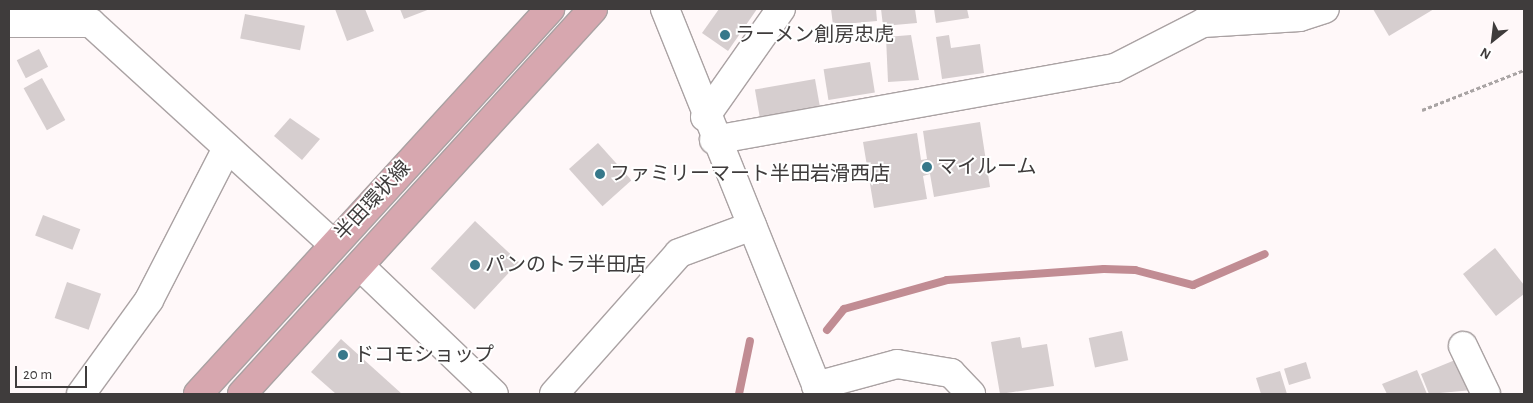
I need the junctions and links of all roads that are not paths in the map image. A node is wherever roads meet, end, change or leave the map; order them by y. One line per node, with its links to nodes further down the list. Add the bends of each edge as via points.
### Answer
1 (550, 9): 11 (main road, 半田環状線)
2 (593, 9): 12 (main road, 半田環状線)
3 (664, 9): 8 (street)
4 (781, 9): 8 (street)
5 (1325, 9): 6 (street, via 1300,18)
6 (1202, 16): 8 (street, via 1115,68)
7 (9, 24): 9 (street, via 91,23)
8 (710, 128): 10 (street)
9 (227, 148): 11 (street); 15 (street, via 149,300)
10 (752, 226): 14 (street); 19 (street, via 679,253)
11 (333, 244): 16 (main road, 半田環状線)
12 (360, 266): 17 (main road, 半田環状線); 18 (street)
13 (1464, 346): 21 (street)
14 (818, 390): 20 (street, via 897,364 951,373)
15 (81, 394)
16 (198, 394)
17 (242, 394)
18 (494, 394)
19 (554, 394)
20 (971, 394)
21 (1486, 394)

